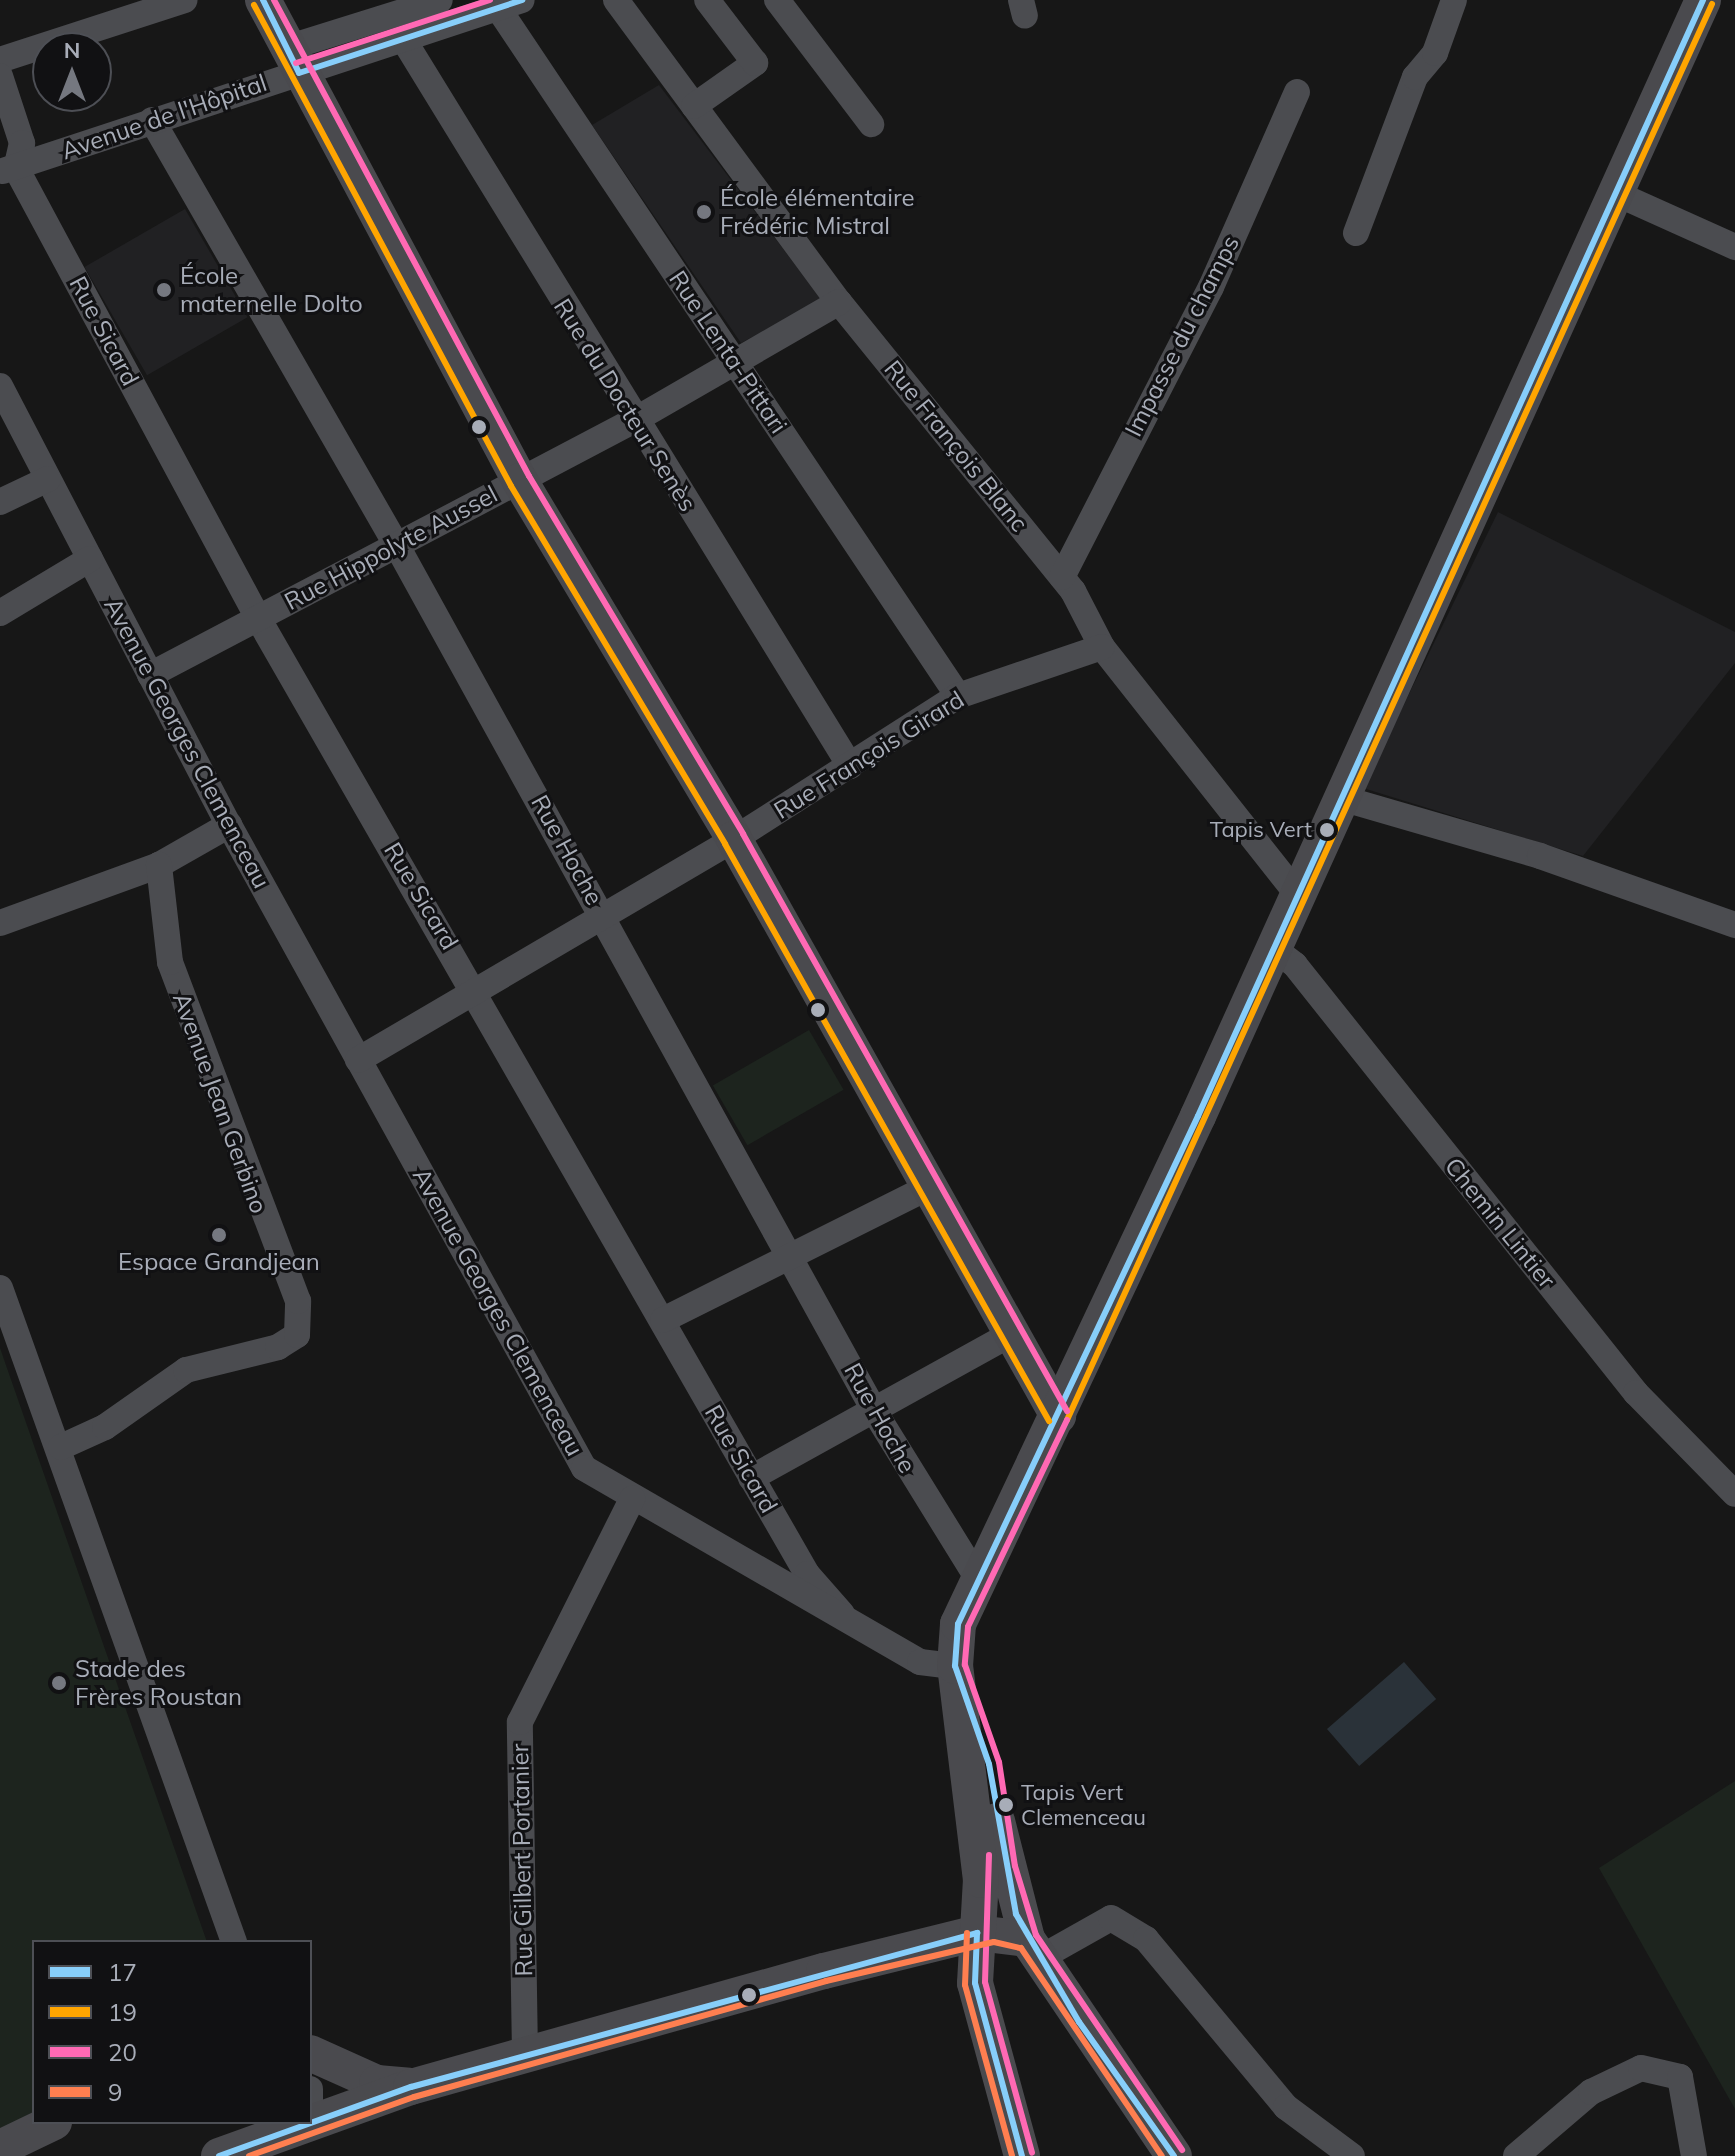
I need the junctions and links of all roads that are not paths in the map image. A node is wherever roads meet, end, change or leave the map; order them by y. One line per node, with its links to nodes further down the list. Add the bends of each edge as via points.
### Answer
1 (185, 0): 11 (street)
2 (263, 0): 14 (main road)
3 (440, 0): 10 (street, Avenue de l'Hôpital)
4 (616, 0): 17 (street, Rue François Blanc)
5 (707, 0): 17 (street, via 755,63)
6 (777, 0): 19 (street)
7 (1454, 0): 22 (street, via 1435,53 1415,77)
8 (1703, 0): 21 (main road)
9 (495, 5): 12 (street, Avenue de l'Hôpital); 25 (street, Rue Lenta-Pittari)
10 (411, 8): 12 (street); 14 (street, Avenue de l'Hôpital)
11 (104, 12): 13 (street)
12 (413, 39): 14 (street, Avenue de l'Hôpital); 27 (street, Rue du Docteur Senès)
13 (0, 60)
14 (293, 60): 18 (street, Avenue de l'Hôpital); 29 (main road)
15 (0, 76): 20 (street, via 22,143)
16 (1297, 92): 33 (street, Impasse du champs, via 1211,287)
17 (694, 106): 24 (street, Rue François Blanc)
18 (152, 120): 20 (street, Avenue de l'Hôpital); 31 (street, Rue Hoche)
19 (871, 124)
20 (8, 170): 35 (street, Rue Sicard)
21 (1615, 193): 23 (street); 40 (main road)
22 (1356, 233)
23 (1735, 247)
24 (839, 302): 25 (street, Rue Hippolyte Aussel); 33 (street, Rue François Blanc)
25 (735, 362): 27 (street, Rue Hippolyte Aussel); 38 (street, Rue Lenta-Pittari)
26 (0, 386): 28 (street, Avenue Georges Clemenceau)
27 (633, 421): 29 (street, Rue Hippolyte Aussel); 39 (street, Rue du Docteur Senès)
28 (48, 479): 30 (street); 32 (street, Avenue Georges Clemenceau)
29 (520, 481): 31 (street, Rue Hippolyte Aussel); 42 (main road)
30 (0, 502)
31 (396, 544): 35 (street, Rue Hippolyte Aussel); 45 (street, Rue Hoche)
32 (90, 559): 34 (street); 37 (street, Avenue Georges Clemenceau)
33 (1062, 577): 36 (street, Rue François Blanc)
34 (0, 613)
35 (258, 618): 37 (street, Rue Hippolyte Aussel); 49 (street, Rue Sicard)
36 (1102, 647): 38 (street, Rue François Girard); 44 (street, Rue François Blanc)
37 (150, 675): 41 (street, Avenue Georges Clemenceau)
38 (958, 696): 39 (street, Rue François Girard)
39 (850, 766): 42 (street, Rue François Girard)
40 (1341, 798): 44 (main road); 47 (street, via 1540,856)
41 (229, 825): 43 (street); 50 (street, Avenue Georges Clemenceau)
42 (734, 839): 45 (street, Rue François Girard); 51 (main road)
43 (159, 865): 46 (street); 58 (street, Avenue Jean Gerbino, via 170,962 260,1217 298,1301 297,1335 186,1370 105,1427)
44 (1295, 891): 48 (main road)
45 (603, 916): 49 (street, Rue François Girard); 52 (street, Rue Hoche)
46 (0, 923)
47 (1735, 925)
48 (1270, 946): 57 (main road); 59 (street, Chemin Lintier, via 1295,965 1636,1393)
49 (477, 989): 50 (street, Rue François Girard); 54 (street, Rue Sicard)
50 (358, 1060): 62 (street, Avenue Georges Clemenceau, via 584,1468)
51 (929, 1187): 52 (street); 55 (main road)
52 (790, 1252): 54 (street); 56 (street, Rue Hoche)
53 (0, 1288): 58 (street)
54 (663, 1320): 60 (street, Rue Sicard)
55 (1011, 1334): 56 (street, via 888,1397); 57 (main road)
56 (876, 1414): 60 (street); 63 (street, Rue Hoche)
57 (1058, 1416): 63 (main road)
58 (61, 1447): 67 (street)
59 (1724, 1465): 61 (street, Chemin Lintier)
60 (751, 1478): 64 (street, Rue Sicard, via 807,1574)
61 (1735, 1494)
62 (632, 1499): 64 (street, Avenue Georges Clemenceau); 70 (street, Rue Gilbert Portanier, via 520,1722)
63 (979, 1581): 65 (main road, via 958,1624)
64 (842, 1614): 65 (street, Avenue Georges Clemenceau, via 920,1662)
65 (955, 1666): 66 (main road, via 981,1880); 68 (main road, via 989,1764 1007,1878)
66 (977, 1933): 68 (main road); 70 (main road); 78 (main road, via 975,1983)
67 (232, 1940)
68 (1033, 1949): 79 (main road); 80 (street, via 1111,1918 1146,1939 1286,2107)
69 (312, 2054): 71 (main road, via 377,2083)
70 (525, 2055): 71 (main road)
71 (411, 2087): 72 (main road)
72 (312, 2118)
73 (50, 2124): 75 (main road)
74 (299, 2124): 76 (main road)
75 (0, 2148)
76 (259, 2150): 77 (main road)
77 (219, 2156)
78 (1022, 2156)
79 (1174, 2156)
80 (1352, 2156)
81 (1516, 2156): 82 (street, via 1591,2092 1641,2068 1680,2077)
82 (1694, 2156)

